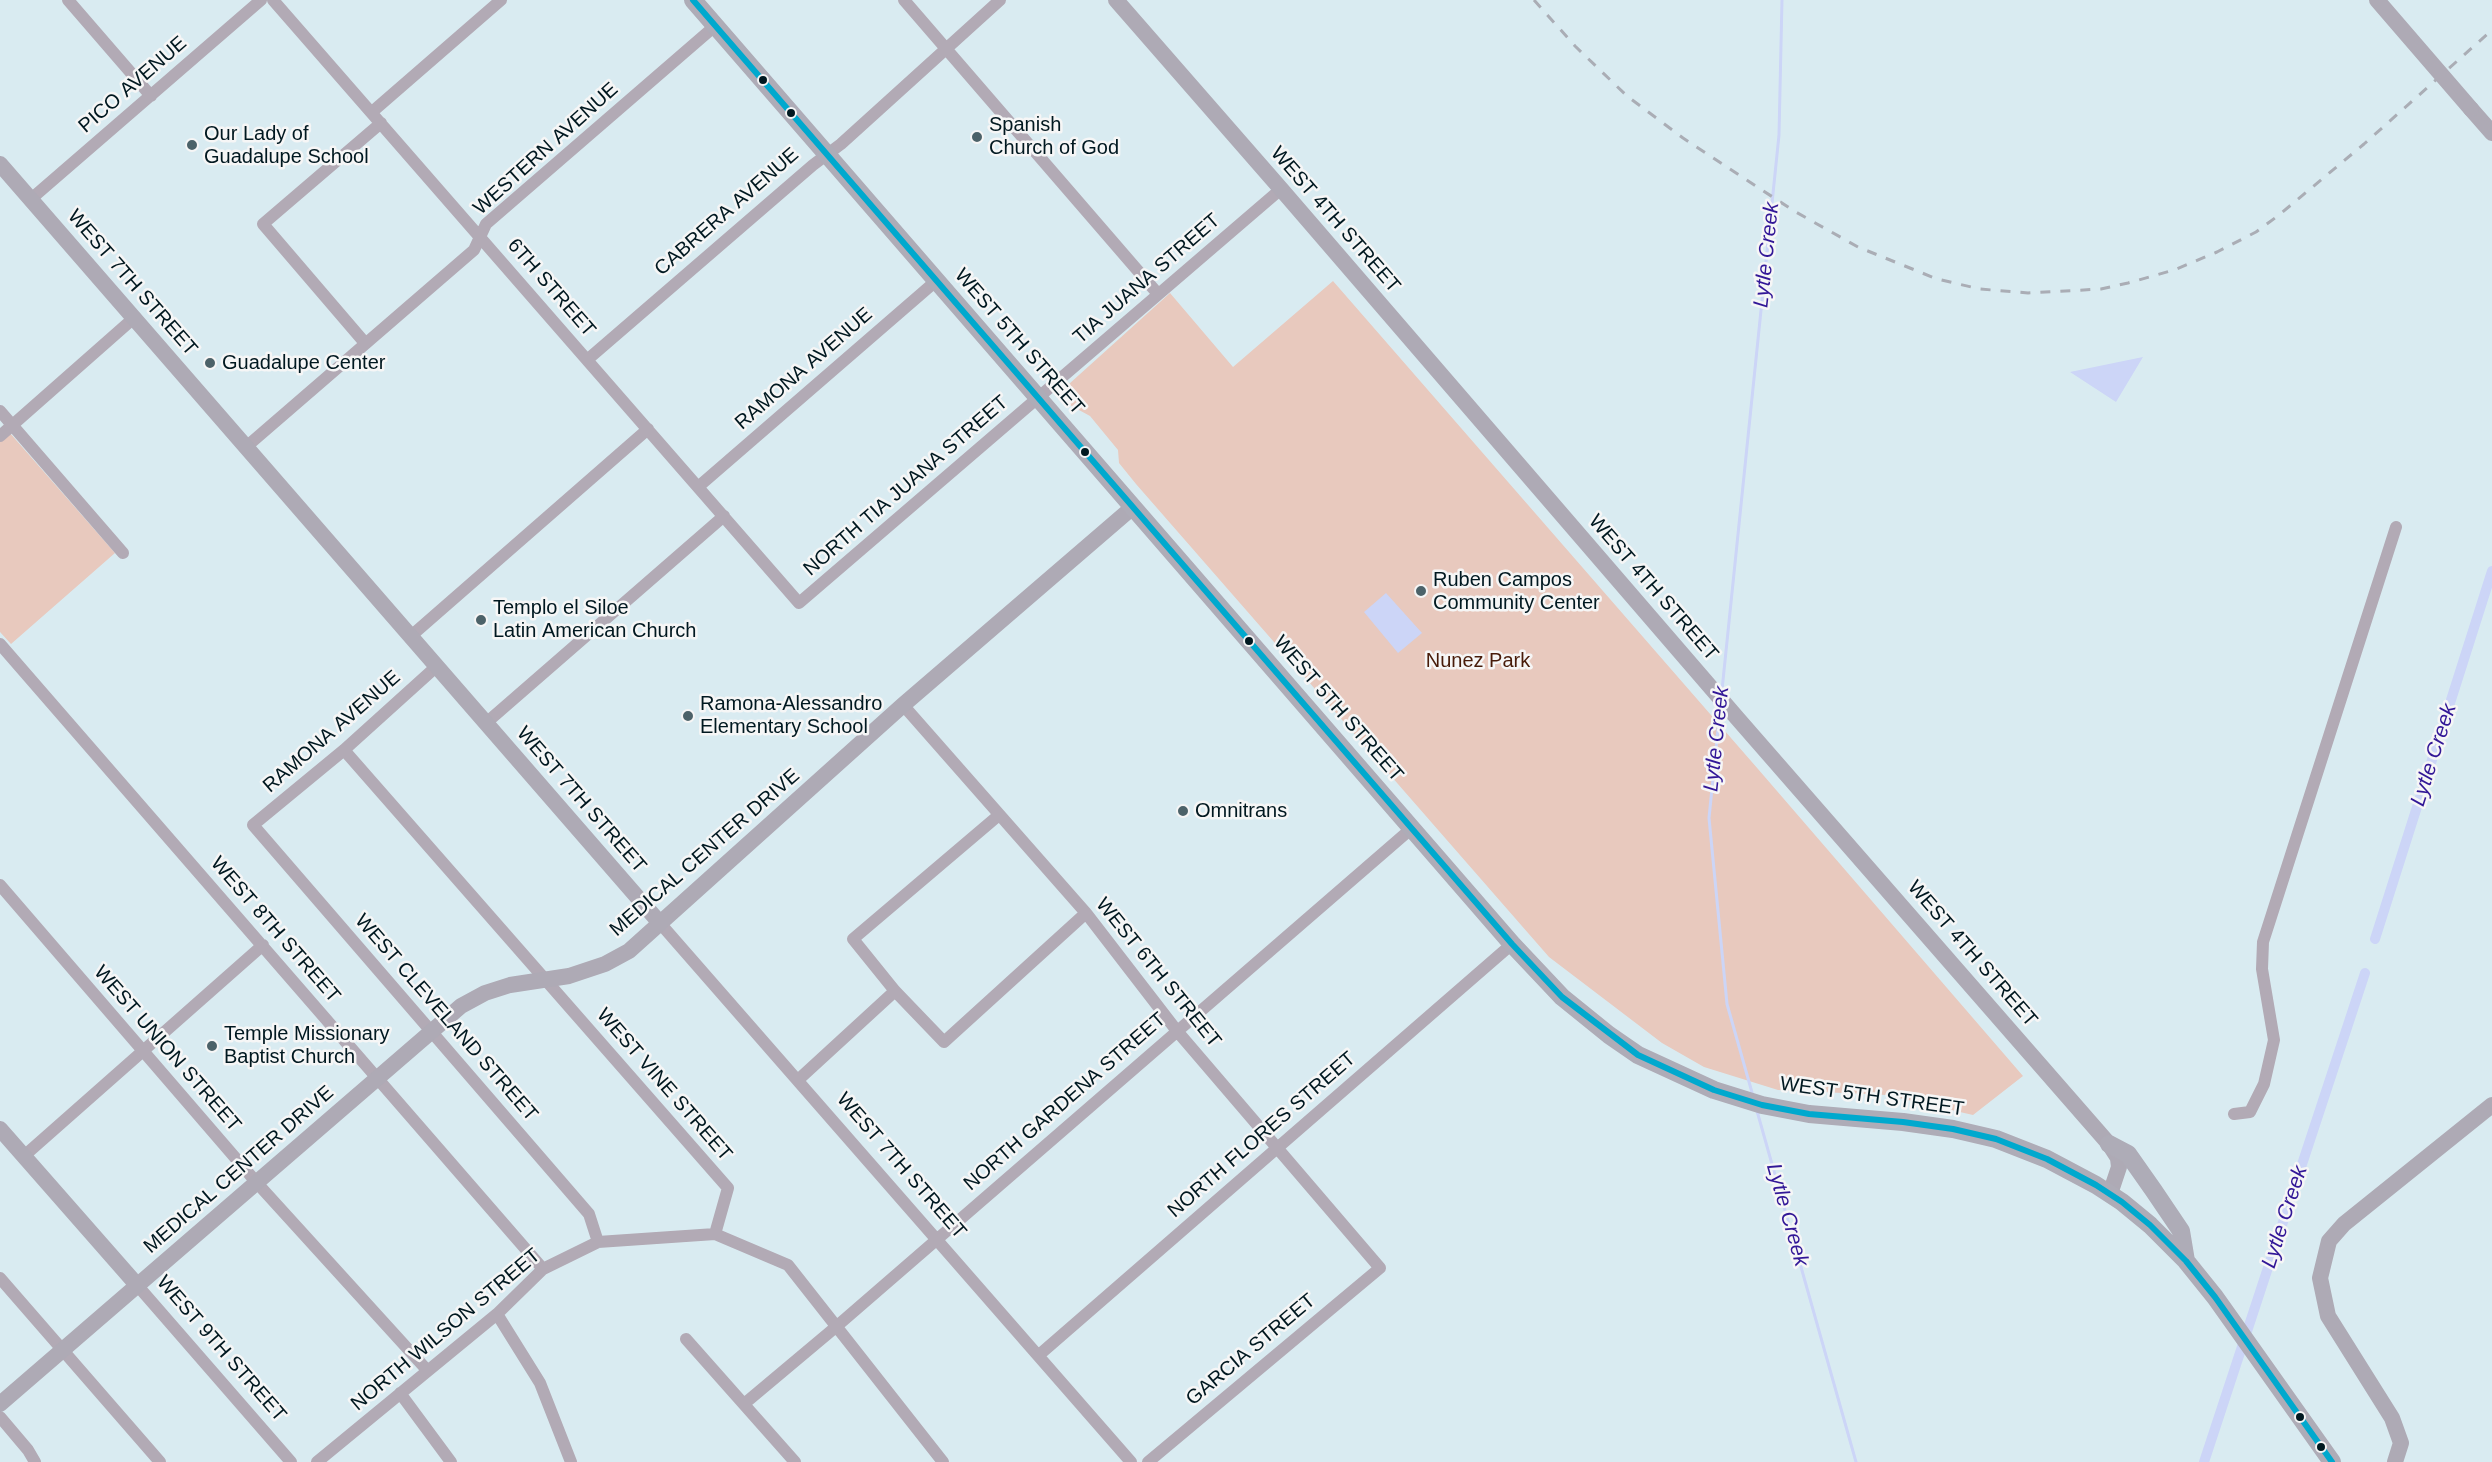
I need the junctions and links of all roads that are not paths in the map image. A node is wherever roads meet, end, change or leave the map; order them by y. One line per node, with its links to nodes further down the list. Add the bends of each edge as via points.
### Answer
1 (68, 0): 12 (street)
2 (261, 0): 12 (street, PICO AVENUE)
3 (273, 0): 13 (street, 6TH STREET)
4 (501, 0): 13 (street)
5 (693, 0): 10 (main road, WEST 5TH STREET)
6 (904, 0): 11 (street)
7 (1000, 0): 11 (street, CABRERA AVENUE)
8 (1116, 0): 18 (street, WEST 4TH STREET)
9 (2377, 0): 15 (street, bridge)
10 (715, 26): 16 (main road, WEST 5TH STREET); 20 (street, WESTERN AVENUE, via 486,224)
11 (946, 48): 16 (street, CABRERA AVENUE); 22 (street)
12 (151, 96): 19 (street, PICO AVENUE)
13 (372, 112): 14 (street, 6TH STREET)
14 (381, 123): 20 (street, 6TH STREET); 24 (street, via 263,225)
15 (2492, 133)
16 (827, 154): 21 (main road, WEST 5TH STREET); 25 (street, CABRERA AVENUE)
17 (0, 164): 19 (street, WEST 7TH STREET)
18 (1281, 189): 22 (street, TIA JUANA STREET); 62 (street, WEST 4TH STREET)
19 (31, 199): 23 (street, WEST 7TH STREET)
20 (481, 237): 24 (street, WESTERN AVENUE, via 474,250); 25 (street, 6TH STREET)
21 (936, 281): 26 (main road, WEST 5TH STREET); 32 (street, RAMONA AVENUE)
22 (1158, 294): 26 (street, TIA JUANA STREET)
23 (135, 317): 28 (street); 31 (street, WEST 7TH STREET)
24 (365, 344): 31 (street, WESTERN AVENUE)
25 (587, 360): 29 (street, 6TH STREET)
26 (1038, 398): 33 (main road, WEST 5TH STREET); 37 (street, NORTH TIA JUANA STREET)
27 (0, 411): 28 (street)
28 (12, 426): 30 (street); 36 (street)
29 (648, 429): 32 (street, 6TH STREET); 38 (street)
30 (0, 436)
31 (246, 447): 38 (street, WEST 7TH STREET)
32 (698, 487): 34 (street, 6TH STREET)
33 (1133, 507): 41 (street, MEDICAL CENTER DRIVE); 46 (main road, WEST 5TH STREET)
34 (724, 516): 37 (street, 6TH STREET); 42 (street)
35 (2396, 527): 60 (street, via 2263,942 2262,969 2274,1040 2264,1084 2250,1112)
36 (123, 553)
37 (799, 603)
38 (411, 636): 40 (street, WEST 7TH STREET)
39 (1, 647): 51 (street, WEST 8TH STREET)
40 (436, 666): 42 (street, WEST 7TH STREET); 43 (street, RAMONA AVENUE)
41 (903, 705): 44 (street, WEST 6TH STREET); 49 (street, MEDICAL CENTER DRIVE)
42 (486, 723): 49 (street, WEST 7TH STREET)
43 (344, 750): 45 (street, RAMONA AVENUE); 52 (street, WEST VINE STREET)
44 (999, 815): 48 (street, WEST 6TH STREET); 53 (street, via 853,939)
45 (253, 825): 54 (street, WEST CLEVELAND STREET)
46 (1412, 828): 50 (main road, WEST 5TH STREET); 55 (street, NORTH GARDENA STREET)
47 (0, 885): 56 (street, WEST UNION STREET)
48 (1086, 913): 53 (street, via 944,1042); 55 (street, WEST 6TH STREET)
49 (659, 922): 52 (street, MEDICAL CENTER DRIVE, via 628,951 605,964); 58 (street, WEST 7TH STREET)
50 (1512, 944): 63 (street, NORTH FLORES STREET); 66 (main road, WEST 5TH STREET, via 1549,986 1609,1035 1638,1055 1714,1090 1809,1114 1903,1122 1996,1139 2064,1167)
51 (263, 945): 56 (street); 57 (street, WEST 8TH STREET)
52 (547, 979): 54 (street, MEDICAL CENTER DRIVE, via 485,993 461,1006); 67 (street, WEST VINE STREET, via 728,1188)
53 (895, 991): 58 (street)
54 (433, 1031): 57 (street, MEDICAL CENTER DRIVE); 69 (street, WEST CLEVELAND STREET, via 589,1214)
55 (1177, 1031): 63 (street, WEST 6TH STREET); 68 (street, NORTH GARDENA STREET)
56 (143, 1052): 64 (street); 65 (street, WEST UNION STREET)
57 (376, 1079): 65 (street, MEDICAL CENTER DRIVE); 72 (street, WEST 8TH STREET)
58 (798, 1080): 68 (street, WEST 7TH STREET)
59 (2492, 1105): 96 (street, via 2344,1224 2329,1241 2319,1278 2328,1316 2392,1418 2401,1443)
60 (2234, 1114)
61 (0, 1129): 64 (street, WEST 9TH STREET)
62 (2109, 1144): 66 (street, via 2119,1167); 70 (main road, via 2128,1154 2160,1199 2181,1231)
63 (1277, 1148): 71 (street, WEST 6TH STREET); 79 (street, NORTH FLORES STREET)
64 (24, 1156): 74 (street, WEST 9TH STREET)
65 (257, 1183): 74 (street, MEDICAL CENTER DRIVE); 80 (street, WEST UNION STREET)
66 (2110, 1194): 70 (main road, WEST 5TH STREET, via 2150,1225)
67 (715, 1234): 69 (street, NORTH WILSON STREET); 76 (street, via 788,1265)
68 (937, 1240): 76 (street, NORTH GARDENA STREET); 79 (street, WEST 7TH STREET)
69 (598, 1242): 72 (street, NORTH WILSON STREET)
70 (2186, 1261): 95 (main road, WEST 5TH STREET)
71 (1380, 1268): 94 (street, GARCIA STREET)
72 (543, 1269): 75 (street, NORTH WILSON STREET)
73 (0, 1278): 78 (street)
74 (137, 1285): 78 (street, MEDICAL CENTER DRIVE); 87 (street, WEST 9TH STREET)
75 (498, 1314): 80 (street, NORTH WILSON STREET); 90 (street, via 540,1383)
76 (837, 1326): 83 (street, NORTH GARDENA STREET); 92 (street)
77 (686, 1340): 83 (street)
78 (62, 1350): 82 (street, MEDICAL CENTER DRIVE); 86 (street)
79 (1039, 1355): 93 (street, WEST 7TH STREET)
80 (427, 1370): 81 (street, NORTH WILSON STREET)
81 (400, 1394): 88 (street, NORTH WILSON STREET); 89 (street)
82 (0, 1404)
83 (744, 1404): 91 (street)
84 (0, 1417): 85 (street)
85 (35, 1462)
86 (160, 1462)
87 (291, 1462)
88 (317, 1462)
89 (451, 1462)
90 (571, 1462)
91 (795, 1462)
92 (943, 1462)
93 (1131, 1462)
94 (1148, 1462)
95 (2332, 1462)
96 (2395, 1462)

